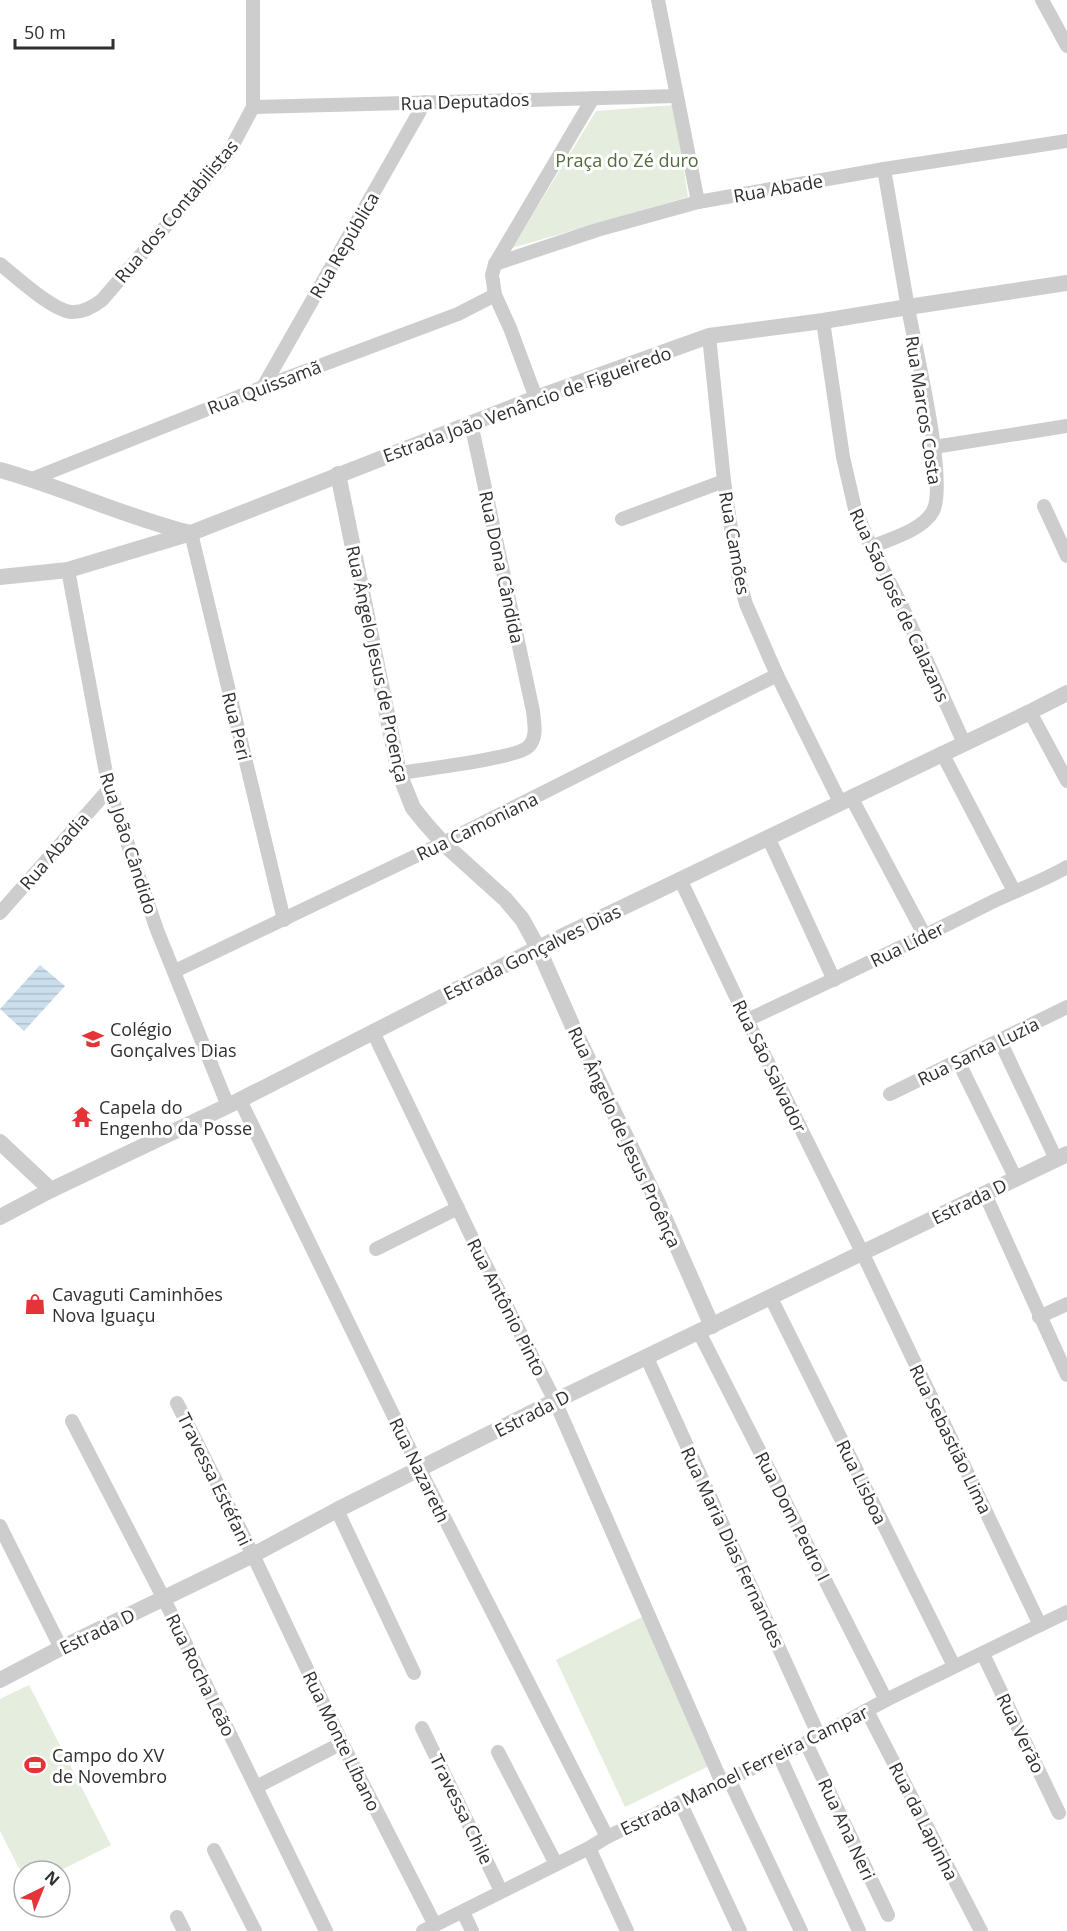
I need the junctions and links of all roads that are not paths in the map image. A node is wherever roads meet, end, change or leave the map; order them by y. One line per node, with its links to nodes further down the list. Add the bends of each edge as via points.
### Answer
1 (253, 0): 8 (street, Rua dos Contabilistas)
2 (658, 0): 5 (street)
3 (1042, 0): 4 (street)
4 (1067, 46)
5 (677, 96): 6 (street, Rua Deputados); 11 (street)
6 (593, 98): 7 (street, Rua Deputados); 13 (street)
7 (425, 102): 8 (street, Rua Deputados); 19 (street, Rua República)
8 (252, 107): 12 (street, Rua dos Contabilistas, via 228,154 94,306 79,312 63,310)
9 (1067, 141): 10 (street, Rua Abade)
10 (884, 168): 11 (street, Rua Abade); 16 (street, Rua Marcos Costa)
11 (698, 202): 13 (street, Rua Abade)
12 (0, 264)
13 (495, 264): 15 (street)
14 (1067, 284): 16 (street, Estrada João Venâncio de Figueiredo)
15 (495, 295): 19 (street, Rua Quissamã, via 458,314); 20 (street)
16 (908, 307): 17 (street, Estrada João Venâncio de Figueiredo); 23 (street, Rua Marcos Costa)
17 (823, 321): 18 (street, Estrada João Venâncio de Figueiredo); 31 (street, Rua São José de Calazans, via 843,458 855,509)
18 (709, 336): 20 (street, Estrada João Venâncio de Figueiredo); 27 (street, Rua Camões)
19 (263, 387): 26 (street, Rua Quissamã)
20 (536, 398): 21 (street, Estrada João Venâncio de Figueiredo)
21 (471, 423): 25 (street, Estrada João Venâncio de Figueiredo); 40 (street, Rua Dona Cândida, via 533,711 535,737 523,751)
22 (1067, 426): 23 (street)
23 (934, 447): 31 (street, Rua Marcos Costa, via 937,495 933,510 919,526)
24 (0, 470): 26 (street)
25 (338, 474): 30 (street, Estrada João Venâncio de Figueiredo); 40 (street, Rua Ângelo Jesus de Proença)
26 (32, 479): 30 (street, via 135,518)
27 (724, 481): 29 (street); 35 (street, Rua Camões, via 743,595)
28 (1044, 506): 32 (street)
29 (622, 519)
30 (191, 533): 33 (street, Estrada João Venâncio de Figueiredo); 50 (street, Rua Peri)
31 (871, 547): 38 (street, Rua São José de Calazans)
32 (1067, 556)
33 (68, 570): 34 (street, Estrada João Venâncio de Figueiredo); 42 (street, Rua João Cândido)
34 (0, 577)
35 (777, 675): 43 (street, Rua Camões); 45 (street, Rua Camoniana)
36 (1067, 693): 37 (street, Estrada Gonçalves Dias)
37 (1030, 712): 38 (street, Estrada Gonçalves Dias); 41 (street)
38 (963, 743): 39 (street, Estrada Gonçalves Dias)
39 (942, 753): 43 (street, Estrada Gonçalves Dias); 48 (street)
40 (399, 773): 45 (street, Rua Ângelo Jesus de Proença, via 413,808)
41 (1067, 781)
42 (109, 789): 49 (street, Rua Abadia); 53 (street, Rua João Cândido)
43 (846, 800): 44 (street, Estrada Gonçalves Dias); 51 (street, Rua Camões)
44 (768, 837): 47 (street, Estrada Gonçalves Dias); 54 (street)
45 (443, 843): 50 (street, Rua Camoniana); 52 (street, Rua Ângelo Jesus de Proença, via 505,898)
46 (1067, 867): 48 (street, Rua Líder)
47 (680, 879): 52 (street, Estrada Gonçalves Dias); 56 (street, Rua São Salvador)
48 (1014, 891): 51 (street, Rua Líder)
49 (0, 913)
50 (284, 920): 53 (street, Rua Camoniana)
51 (925, 936): 54 (street, Rua Líder)
52 (538, 948): 57 (street, Estrada Gonçalves Dias); 74 (street, Rua Ângelo de Jesus Proênça, via 657,1201)
53 (175, 971): 61 (street, Rua João Cândido)
54 (834, 980): 56 (street, Rua Líder)
55 (1067, 1007): 58 (street, Rua Santa Luzia)
56 (747, 1020): 70 (street, Rua São Salvador)
57 (373, 1032): 61 (street, Estrada Gonçalves Dias); 67 (street, Rua Antônio Pinto)
58 (1000, 1041): 59 (street, Rua Santa Luzia); 63 (street)
59 (958, 1061): 60 (street, Rua Santa Luzia); 64 (street)
60 (890, 1094)
61 (234, 1103): 65 (street, Estrada Gonçalves Dias); 80 (street, Rua Nazareth)
62 (0, 1142): 65 (street)
63 (1061, 1156): 64 (street, Estrada D)
64 (1016, 1179): 66 (street, Estrada D)
65 (51, 1190): 68 (street, Estrada Gonçalves Dias)
66 (985, 1194): 70 (street, Estrada D); 73 (street)
67 (458, 1208): 69 (street); 77 (street, Rua Antônio Pinto)
68 (0, 1217)
69 (376, 1250)
70 (862, 1252): 71 (street, Estrada D); 86 (street, Rua Sebastião Lima)
71 (771, 1298): 74 (street, Estrada D); 89 (street, Rua Lisboa)
72 (1067, 1304): 73 (street)
73 (1039, 1317): 76 (street)
74 (705, 1329): 75 (street, Estrada D); 92 (street, Rua Dom Pedro I)
75 (646, 1358): 77 (street, Estrada D); 95 (street, Rua Maria Dias Fernandes)
76 (1067, 1375)
77 (555, 1401): 80 (street, Estrada D); 100 (street, Rua Antônio Pinto)
78 (177, 1403): 83 (street, Travessa Estéfani)
79 (72, 1420): 84 (street, Rua Rocha Leão)
80 (420, 1470): 81 (street, Estrada D); 104 (street, Rua Nazareth)
81 (337, 1510): 83 (street, Estrada D); 90 (street)
82 (0, 1526): 87 (street)
83 (253, 1555): 84 (street, Estrada D); 96 (street, Rua Monte Líbano)
84 (164, 1599): 87 (street, Estrada D); 101 (street, Rua Rocha Leão)
85 (1067, 1612): 86 (street, Estrada Manoel Ferreira Campar)
86 (1040, 1625): 88 (street, Estrada Manoel Ferreira Campar)
87 (61, 1648): 91 (street, Estrada D)
88 (982, 1654): 89 (street, Estrada Manoel Ferreira Campar); 103 (street, Rua Verão)
89 (954, 1666): 92 (street, Estrada Manoel Ferreira Campar)
90 (414, 1673)
91 (0, 1680)
92 (886, 1700): 93 (street, Estrada Manoel Ferreira Campar)
93 (867, 1711): 95 (street, Estrada Manoel Ferreira Campar); 121 (street, Rua da Lapinha)
94 (422, 1728): 108 (street, Travessa Chile)
95 (819, 1736): 97 (street, Estrada Manoel Ferreira Campar)
96 (342, 1743): 101 (street); 112 (street, Rua Monte Líbano)
97 (806, 1743): 99 (street, Estrada Manoel Ferreira Campar); 110 (street, Rua Ana Neri)
98 (498, 1752): 107 (street)
99 (779, 1755): 100 (street, Estrada Manoel Ferreira Campar); 120 (street)
100 (725, 1781): 102 (street, Estrada Manoel Ferreira Campar); 119 (street, Rua Antônio Pinto)
101 (256, 1787): 115 (street, Rua Rocha Leão)
102 (680, 1802): 104 (street, Estrada Manoel Ferreira Campar); 118 (street)
103 (1059, 1814)
104 (607, 1837): 105 (street, Estrada Manoel Ferreira Campar)
105 (589, 1848): 107 (street, Estrada Manoel Ferreira Campar); 117 (street)
106 (214, 1850): 114 (street)
107 (556, 1864): 108 (street, Estrada Manoel Ferreira Campar)
108 (501, 1891): 109 (street, Estrada Manoel Ferreira Campar)
109 (463, 1912): 112 (street, Estrada Manoel Ferreira Campar); 116 (street)
110 (888, 1915)
111 (177, 1917): 113 (street)
112 (429, 1928)
113 (184, 1931)
114 (255, 1931)
115 (326, 1931)
116 (472, 1931)
117 (627, 1931)
118 (740, 1931)
119 (801, 1931)
120 (859, 1931)
121 (981, 1931)

